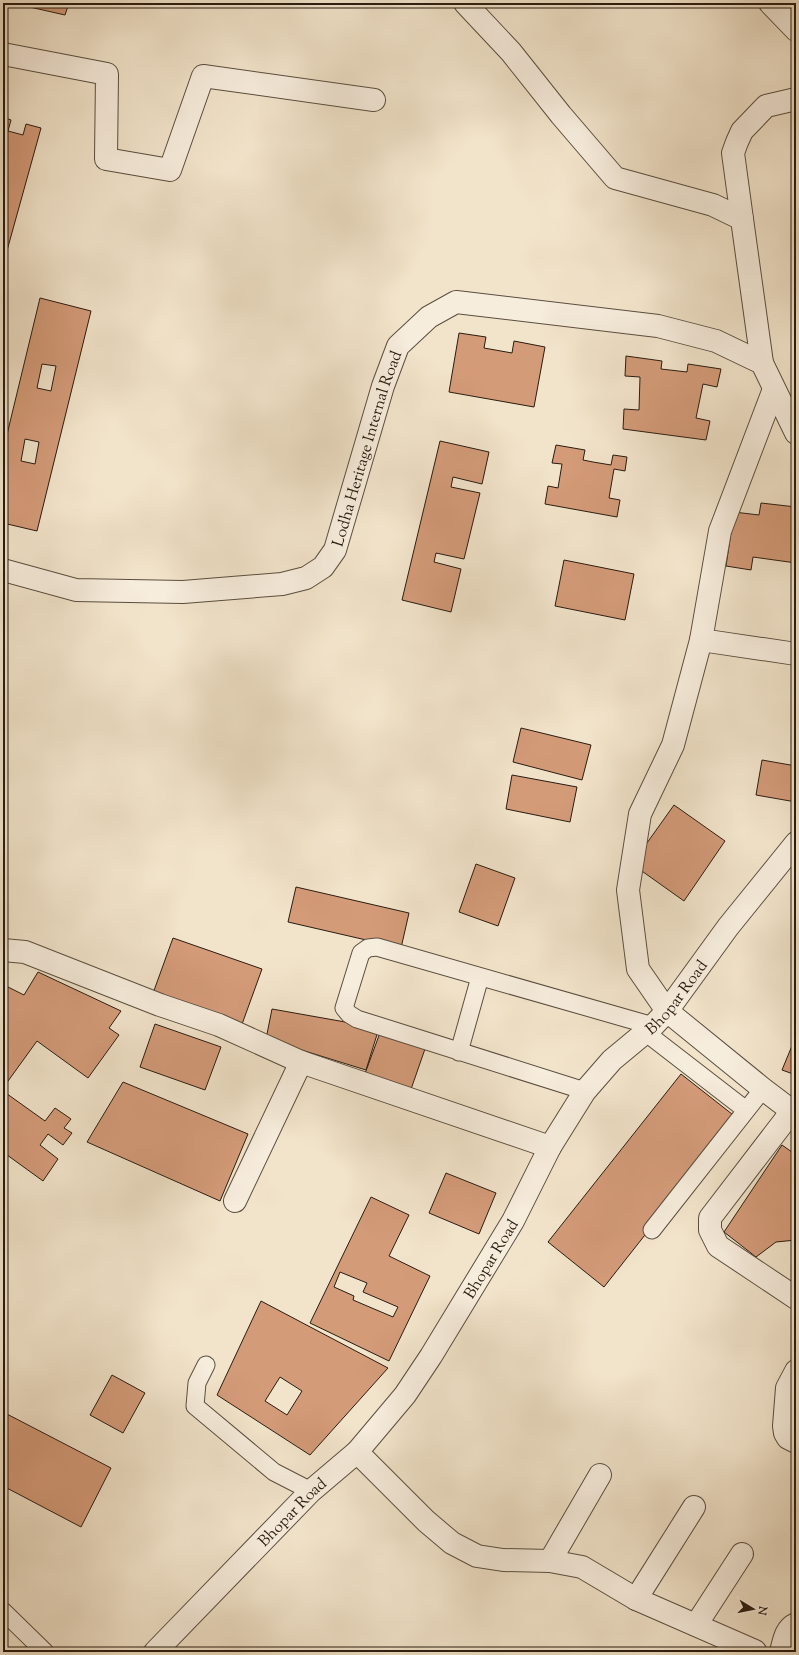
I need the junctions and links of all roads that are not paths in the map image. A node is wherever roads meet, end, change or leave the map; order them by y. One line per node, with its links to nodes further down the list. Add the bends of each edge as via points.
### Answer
1 (465, 3): 7 (street, via 511,52 615,178 713,205)
2 (770, 3): 3 (street)
3 (796, 30)
4 (3, 54): 6 (street, via 107,74 106,159 170,170 203,76)
5 (796, 99): 7 (street, via 766,106 742,131 737,142 734,153)
6 (374, 100)
7 (742, 219): 8 (street)
8 (762, 363): 9 (street); 11 (street, Lodha Heritage Internal Road, via 716,341 658,326 456,302 429,317 398,346 383,386 335,550 323,567 306,578 282,584 183,592 76,590)
9 (774, 389): 10 (street); 12 (street, via 720,531)
10 (796, 433)
11 (3, 570)
12 (701, 640): 13 (street); 17 (street, via 673,745 640,814 628,890 638,969)
13 (796, 654)
14 (796, 842): 17 (street, Bhopar Road)
15 (3, 950): 19 (street, via 25,952 160,1005 219,1025)
16 (480, 977): 17 (lane); 18 (lane); 18 (lane, via 377,947 368,948 361,953 344,1008 357,1019)
17 (655, 1023): 20 (street); 21 (street, Bhopar Road, via 612,1060); 22 (lane)
18 (459, 1052): 21 (lane)
19 (301, 1062): 24 (street); 25 (street)
20 (763, 1089): 22 (lane); 23 (street)
21 (585, 1091): 24 (street, Bhopar Road)
22 (746, 1110): 26 (lane)
23 (794, 1113): 27 (street, via 710,1218 710,1230 718,1246)
24 (550, 1147): 31 (street, Bhopar Road, via 513,1221 431,1356 405,1395)
25 (235, 1201)
26 (652, 1230)
27 (796, 1298)
28 (206, 1365): 33 (lane, via 197,1383 196,1406 274,1472)
29 (796, 1371): 30 (street, via 788,1388 784,1426 788,1438)
30 (796, 1442)
31 (357, 1452): 33 (street, Bhopar Road); 36 (street, via 426,1521 452,1543 477,1556 502,1560)
32 (600, 1475): 36 (street)
33 (311, 1491): 43 (street, Bhopar Road)
34 (694, 1507): 37 (street)
35 (742, 1554): 40 (street)
36 (550, 1561): 37 (street, via 582,1567)
37 (636, 1599): 40 (street)
38 (3, 1611): 42 (lane)
39 (796, 1624): 44 (street, via 785,1636)
40 (696, 1625): 41 (street)
41 (755, 1651)
42 (45, 1652)
43 (155, 1652)
44 (781, 1652)

